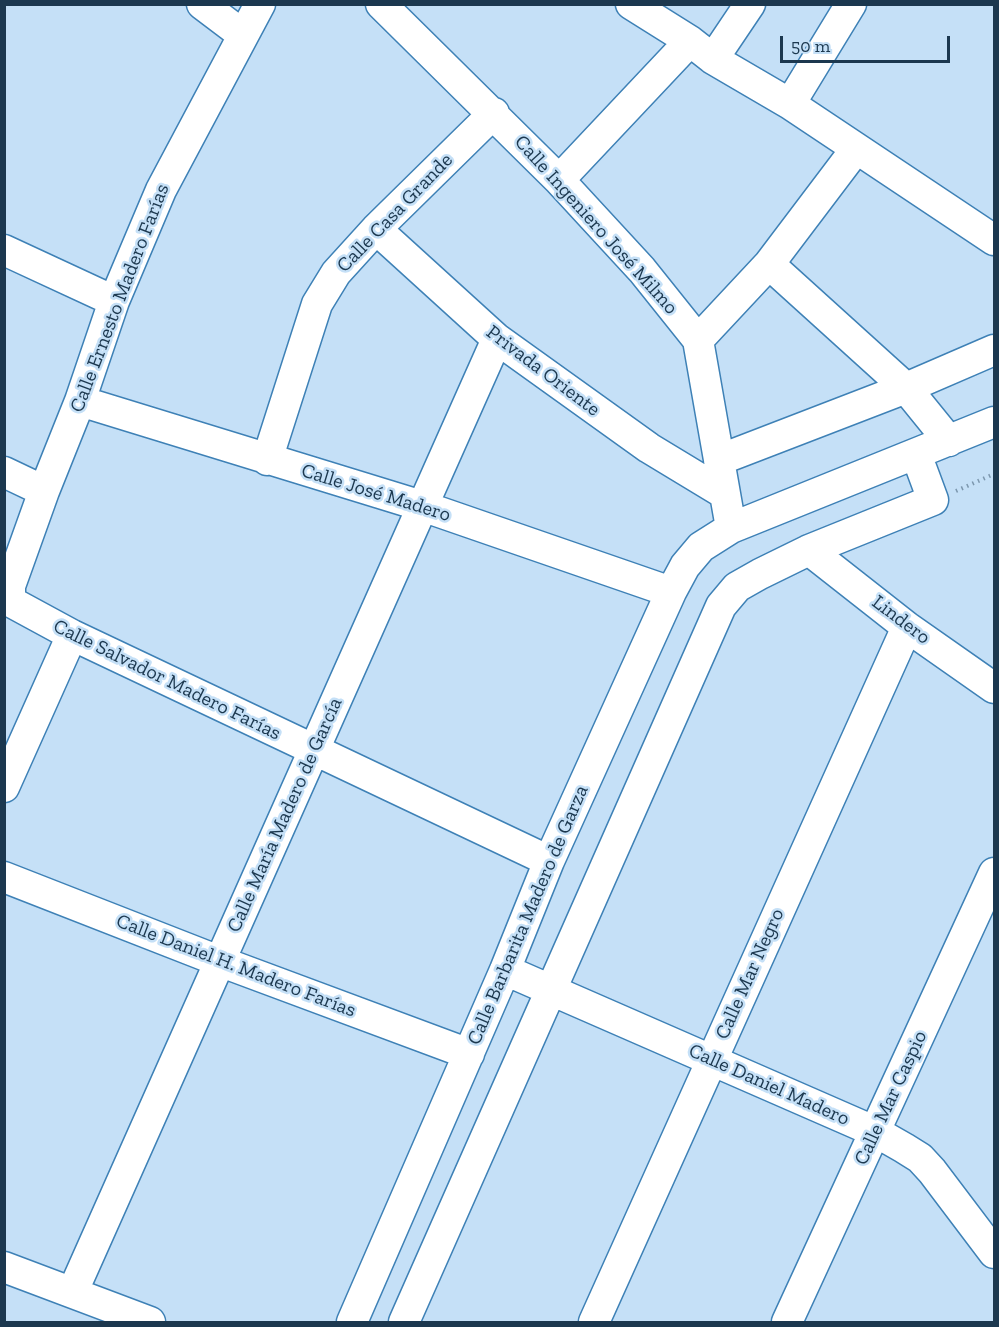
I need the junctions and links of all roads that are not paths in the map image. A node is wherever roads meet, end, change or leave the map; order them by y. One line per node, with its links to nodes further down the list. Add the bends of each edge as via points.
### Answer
1 (201, 4): 7 (street)
2 (260, 4): 7 (street, Calle Ernesto Madero Farías)
3 (381, 4): 11 (street, Calle Ingeniero José Milmo)
4 (631, 4): 8 (street)
5 (750, 4): 9 (street)
6 (851, 4): 10 (street)
7 (243, 35): 18 (street, Calle Ernesto Madero Farías, via 161,190)
8 (690, 41): 9 (street); 13 (street)
9 (713, 59): 10 (street)
10 (790, 104): 12 (street)
11 (494, 113): 13 (street, Calle Ingeniero José Milmo); 14 (street, Calle Casa Grande)
12 (856, 149): 15 (street); 17 (street)
13 (559, 180): 20 (street, Calle Ingeniero José Milmo, via 642,270)
14 (376, 228): 19 (street, Privada Oriente); 26 (street, Calle Casa Grande, via 336,273 317,304)
15 (994, 240)
16 (4, 250): 18 (street)
17 (769, 264): 20 (street); 22 (street)
18 (114, 301): 23 (street, Calle Ernesto Madero Farías)
19 (497, 339): 31 (street, Privada Oriente, via 649,448); 32 (street, Calle María Madero de García)
20 (698, 340): 27 (street, Calle Ingeniero José Milmo)
21 (994, 350): 22 (street)
22 (906, 388): 25 (street); 27 (street)
23 (80, 401): 26 (street, Calle José Madero); 30 (street, Calle Ernesto Madero Farías)
24 (994, 422): 25 (street)
25 (949, 441): 29 (street)
26 (267, 460): 32 (street, Calle José Madero)
27 (719, 460): 31 (street, Calle Ingeniero José Milmo)
28 (4, 472): 30 (street)
29 (924, 477): 33 (street, Calle Barbarita Madero de Garza); 34 (street, Calle Barbarita Madero de Garza)
30 (44, 491): 36 (street, Calle Ernesto Madero Farías, via 10,586)
31 (725, 494): 33 (street, Calle Ingeniero José Milmo)
32 (422, 506): 35 (street, Calle José Madero); 40 (street, Calle María Madero de García)
33 (731, 528): 35 (street, Calle Barbarita Madero de Garza, via 701,547)
34 (809, 550): 37 (street, Lindero); 46 (street, Calle Barbarita Madero de Garza, via 738,587 721,606)
35 (670, 592): 42 (street, Calle Barbarita Madero de Garza)
36 (13, 603): 38 (street, Calle Salvador Madero Farías)
37 (907, 627): 39 (street, Lindero); 48 (street, Calle Mar Negro)
38 (72, 635): 40 (street, Calle Salvador Madero Farías); 41 (street)
39 (994, 688)
40 (314, 751): 42 (street, Calle Salvador Madero Farías); 45 (street, Calle María Madero de García)
41 (4, 787)
42 (549, 861): 46 (street, Calle Barbarita Madero de Garza)
43 (994, 873): 49 (street, Calle Mar Caspio)
44 (4, 877): 45 (street, Calle Daniel H. Madero Farías)
45 (219, 961): 47 (street, Calle Daniel H. Madero Farías); 52 (street, Calle María Madero de García)
46 (528, 981): 47 (street, Calle Barbarita Madero de Garza); 48 (street, Calle Daniel Madero); 56 (street, Calle Barbarita Madero de Garza)
47 (469, 1054): 55 (street, Calle Barbarita Madero de Garza)
48 (712, 1060): 49 (street, Calle Daniel Madero); 57 (street, Calle Mar Negro)
49 (876, 1132): 50 (street, Calle Daniel Madero, via 920,1158); 58 (street, Calle Mar Caspio)
50 (994, 1253)
51 (4, 1267): 52 (street)
52 (73, 1292): 53 (street)
53 (112, 1315): 54 (street)
54 (150, 1323)
55 (352, 1323)
56 (404, 1323)
57 (594, 1323)
58 (787, 1323)

